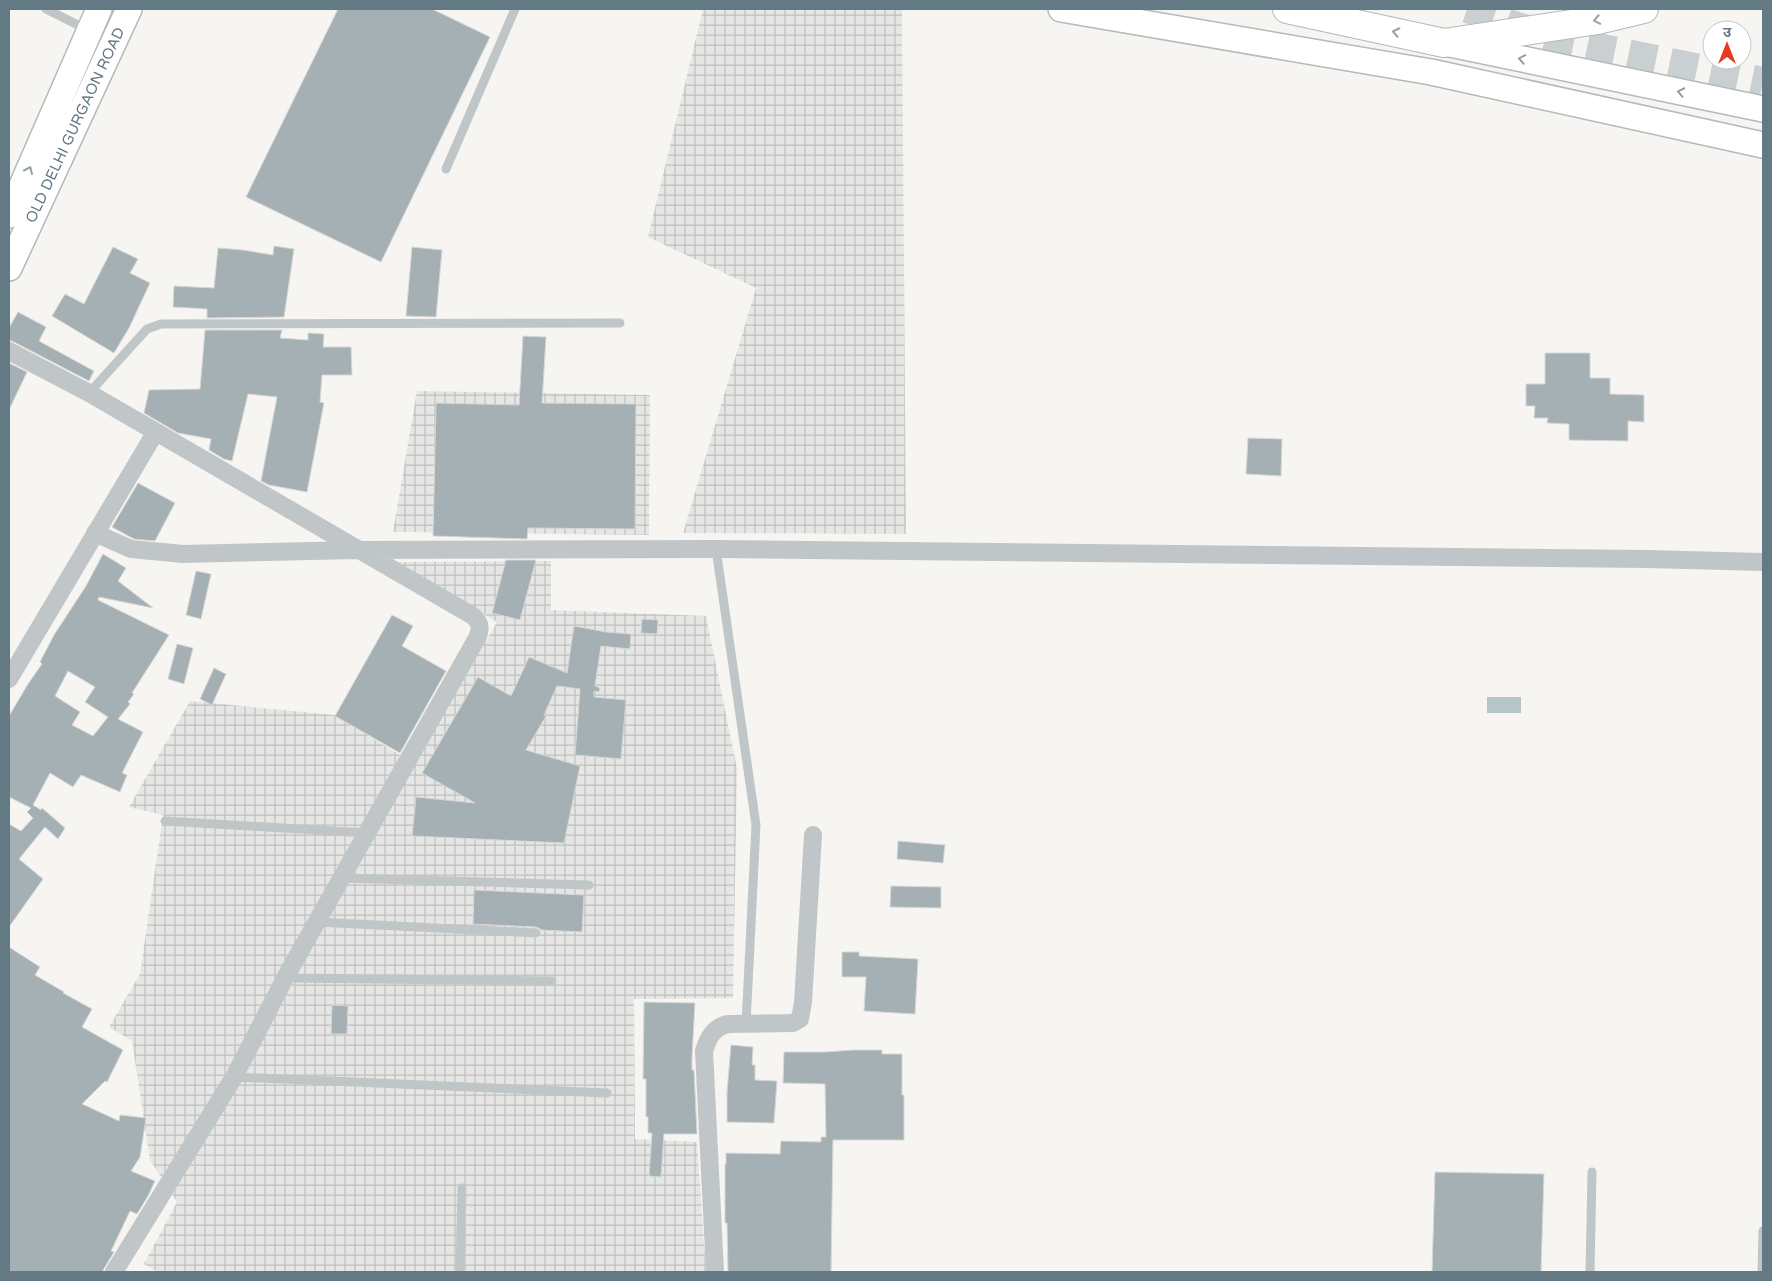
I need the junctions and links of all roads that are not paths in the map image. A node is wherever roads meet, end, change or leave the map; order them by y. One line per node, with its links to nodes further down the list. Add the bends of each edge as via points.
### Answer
1 (46, 9): 8 (lane)
2 (99, 9): 8 (main road, OLD DELHI GURGAON ROAD)
3 (129, 9): 16 (main road, OLD DELHI GURGAON ROAD)
4 (515, 9): 14 (lane)
5 (1061, 9): 12 (main road, via 1431,72)
6 (1287, 9): 9 (highway, one-way to 6)
7 (1644, 9): 9 (highway, one-way to 9, via 1598,20)
8 (90, 32): 15 (main road, OLD DELHI GURGAON ROAD, one-way to 8)
9 (1444, 43): 10 (main road, one-way to 9)
10 (1708, 97): 11 (main road); 12 (main road)
11 (1763, 109)
12 (1706, 132): 13 (main road)
13 (1763, 145)
14 (446, 169)
15 (9, 215)
16 (9, 268)
17 (620, 323): 19 (lane, via 161,324 147,329)
18 (9, 351): 19 (street)
19 (89, 393): 20 (street)
20 (155, 433): 21 (street); 23 (street)
21 (95, 533): 23 (street, via 131,549 175,553); 25 (street)
22 (716, 549): 23 (street); 24 (street); 35 (lane, via 756,825)
23 (357, 550): 27 (street, via 473,616 480,626 477,638)
24 (1763, 562)
25 (9, 679)
26 (165, 820): 27 (lane)
27 (367, 832): 29 (street)
28 (813, 835): 35 (street, via 801,1016 793,1023)
29 (342, 878): 30 (lane); 31 (street)
30 (589, 885)
31 (317, 922): 32 (lane); 33 (street)
32 (536, 933)
33 (286, 978): 34 (lane); 36 (street)
34 (552, 981)
35 (746, 1024): 43 (street, via 718,1027 704,1051)
36 (234, 1077): 37 (lane); 41 (street)
37 (607, 1093)
38 (1592, 1172): 44 (lane)
39 (462, 1188): 42 (lane)
40 (1763, 1230): 45 (lane)
41 (114, 1272)
42 (460, 1272)
43 (715, 1272)
44 (1590, 1272)
45 (1762, 1272)

